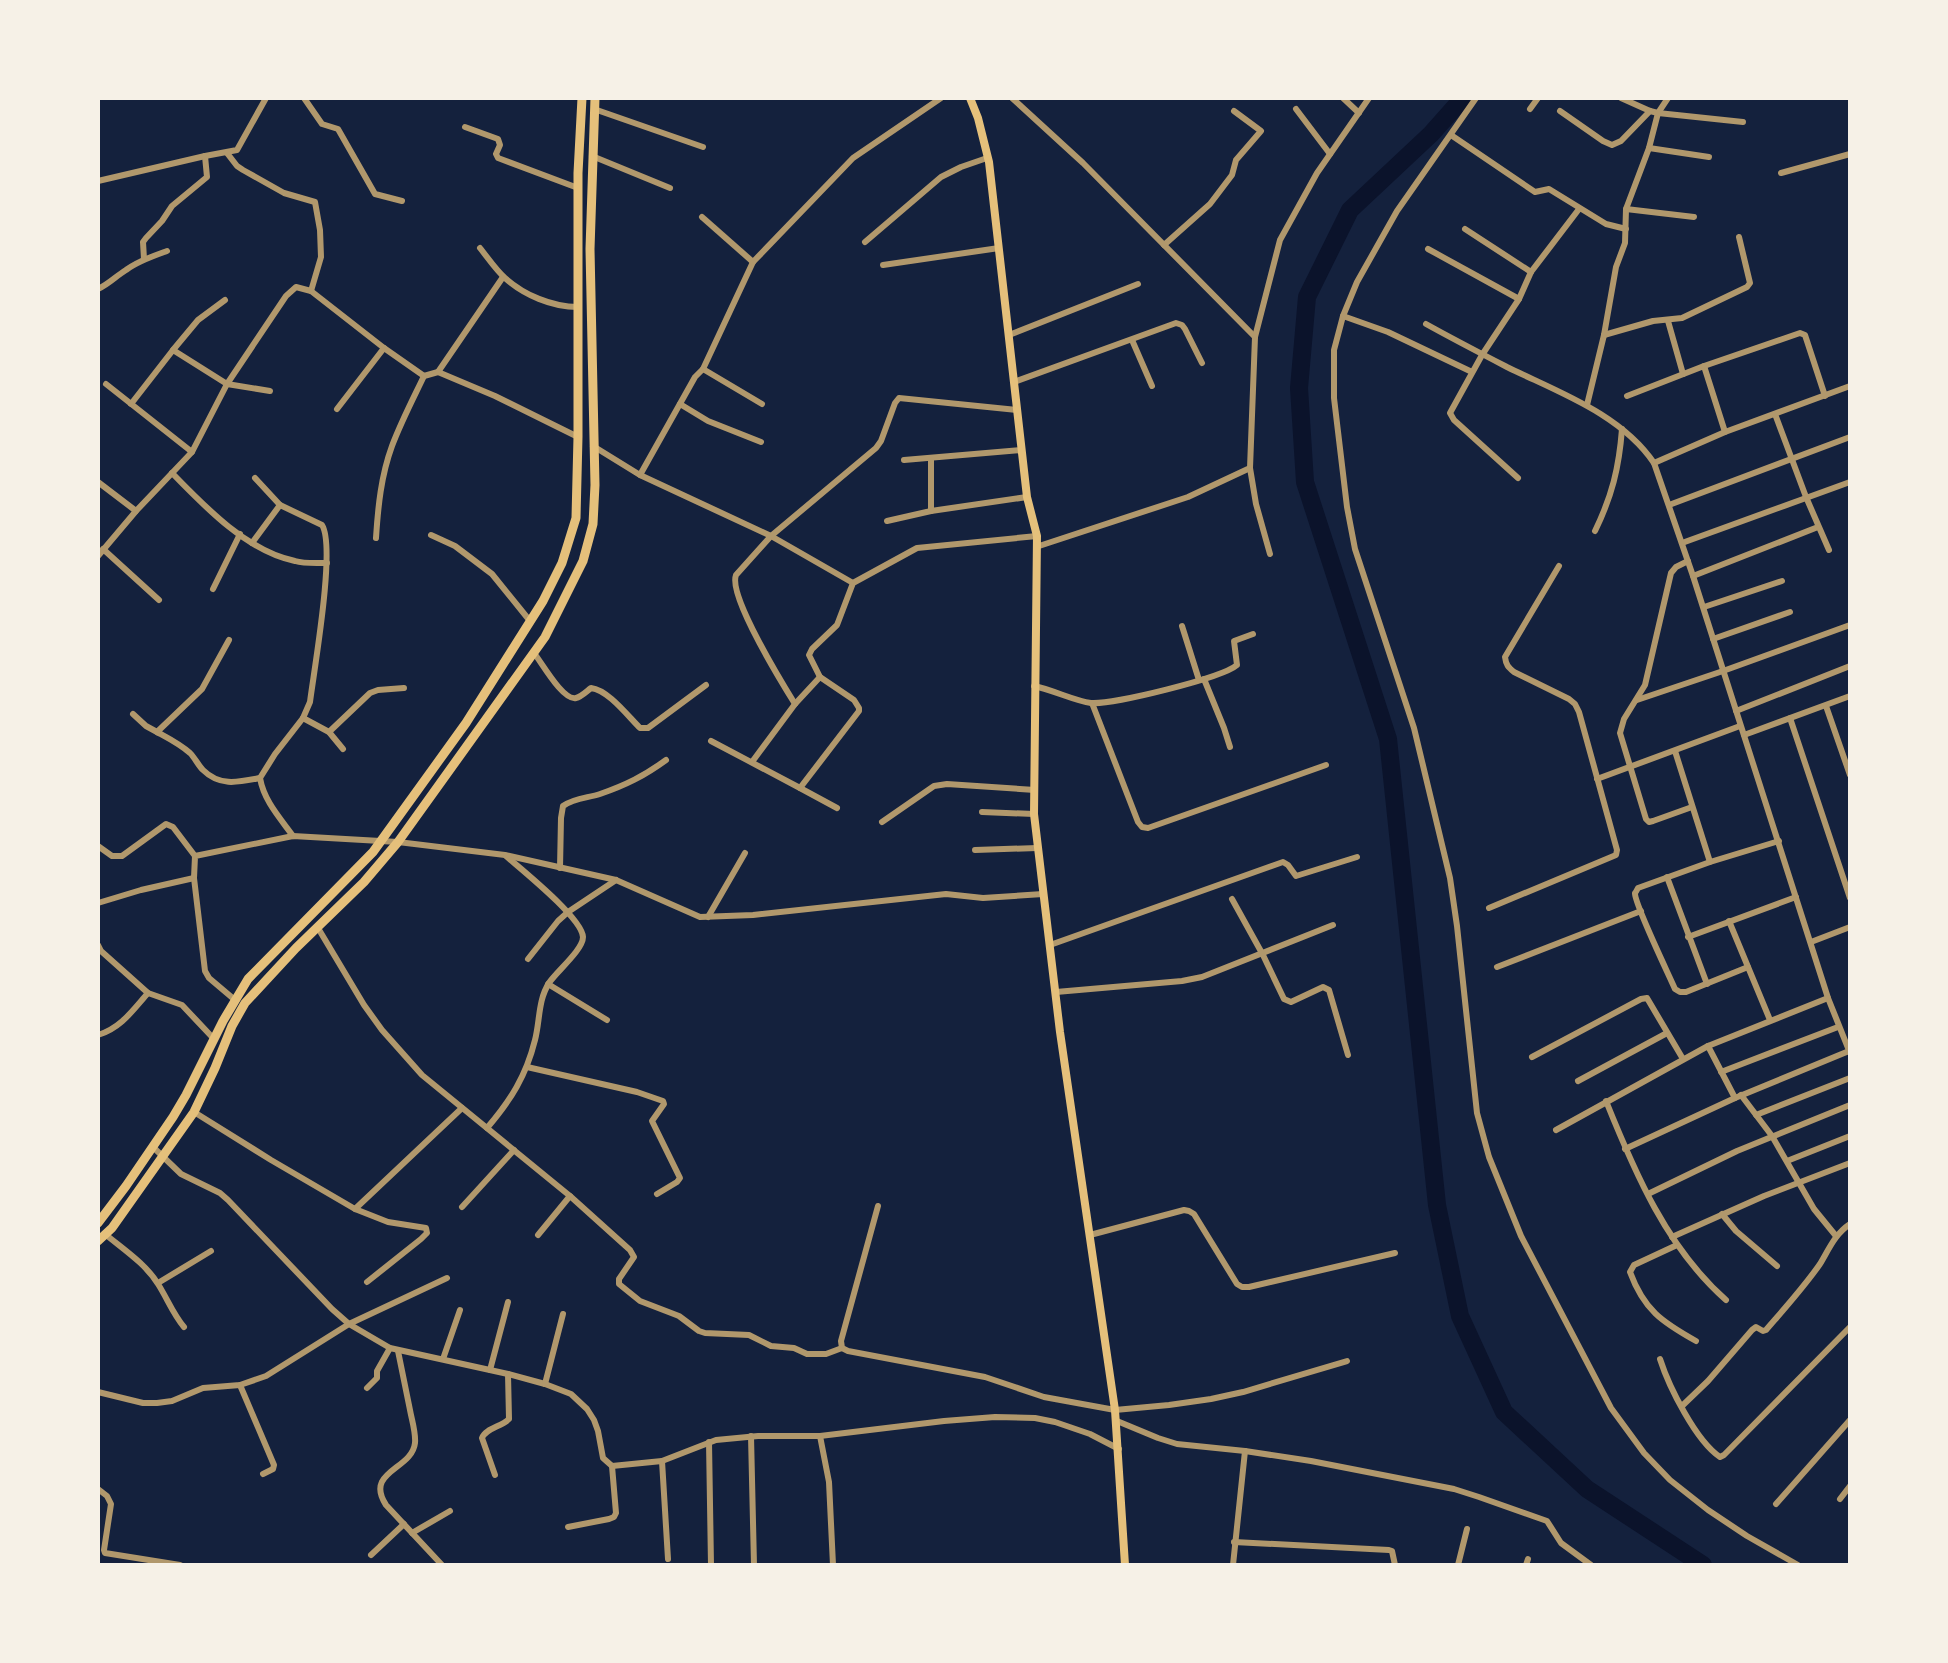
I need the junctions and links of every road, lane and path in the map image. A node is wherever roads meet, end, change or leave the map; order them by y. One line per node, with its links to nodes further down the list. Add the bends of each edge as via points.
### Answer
1 (266, 98): 27 (street, via 240,148)
2 (304, 98): 38 (street, via 322,124 338,129 375,194)
3 (582, 98): 36 (main road)
4 (595, 98): 15 (main road)
5 (940, 98): 53 (street, via 853,158)
6 (970, 98): 33 (main road)
7 (1012, 98): 47 (street)
8 (1343, 98): 20 (street)
9 (1369, 98): 20 (street)
10 (1476, 98): 24 (street)
11 (1538, 98): 16 (street)
12 (1621, 98): 19 (street)
13 (1668, 98): 21 (street)
14 (1296, 108): 28 (street)
15 (594, 109): 25 (street); 31 (main road)
16 (1530, 109)
17 (1234, 111): 47 (street, via 1261,131 1236,160 1232,175 1210,204)
18 (1560, 111): 19 (street, via 1612,145)
19 (1650, 111): 21 (street)
20 (1359, 113): 28 (street)
21 (1658, 113): 22 (street); 26 (street)
22 (1743, 122)
23 (465, 127): 36 (street, via 498,139 498,158)
24 (1451, 135): 39 (street, via 1535,192 1549,189); 63 (street, via 1397,211)
25 (703, 147)
26 (1649, 148): 32 (street); 40 (street)
27 (227, 153): 30 (street); 59 (street, via 243,170 315,202 321,257)
28 (1330, 154): 68 (street, via 1280,240)
29 (1850, 154): 34 (street)
30 (205, 156): 35 (street); 52 (street, via 207,177 172,206 144,242)
31 (592, 156): 37 (street); 100 (main road)
32 (1709, 157)
33 (987, 158): 46 (street, via 942,177); 49 (main road)
34 (1781, 173)
35 (98, 181)
36 (578, 188): 62 (main road)
37 (670, 188)
38 (402, 201)
39 (1579, 209): 44 (street, via 1605,225); 55 (street)
40 (1626, 209): 42 (street); 44 (street)
41 (702, 217): 53 (street)
42 (1694, 217)
43 (1465, 229): 55 (street)
44 (1626, 229): 67 (street)
45 (1739, 237): 64 (street, via 1749,285)
46 (865, 242)
47 (1164, 245): 68 (street)
48 (480, 248): 56 (street)
49 (999, 248): 54 (street); 66 (main road)
50 (1428, 249): 60 (street)
51 (167, 251): 52 (street)
52 (144, 259): 58 (street)
53 (753, 262): 75 (street)
54 (883, 265)
55 (1531, 272): 60 (street)
56 (503, 276): 62 (street, via 539,298); 76 (street)
57 (1138, 284): 66 (street)
58 (98, 289)
59 (311, 291): 70 (street); 82 (street, via 296,288 286,296)
60 (1519, 299): 72 (street)
61 (225, 300): 71 (street, via 198,320)
62 (578, 307): 97 (main road)
63 (1343, 316): 77 (street); 341 (street, via 1334,350 1334,398 1347,508 1355,549 1414,728 1450,878 1477,1114 1489,1157 1521,1236 1562,1316 1611,1408 1644,1453 1708,1510)
64 (1668, 321): 67 (street); 78 (street)
65 (1426, 324): 72 (street)
66 (1009, 335): 80 (main road)
67 (1604, 335): 91 (street)
68 (1255, 337): 107 (street)
69 (1132, 340): 73 (street, via 1179,324); 80 (street); 83 (street)
70 (384, 348): 79 (street); 92 (street)
71 (173, 350): 82 (street); 88 (street)
72 (1482, 355): 77 (street); 91 (street)
73 (1202, 363)
74 (1704, 366): 78 (street); 87 (street, via 1803,334); 96 (street)
75 (703, 369): 89 (street); 90 (street)
76 (438, 372): 79 (street); 97 (street)
77 (1472, 372): 111 (street, via 1451,416)
78 (1684, 374): 86 (street)
79 (424, 376): 127 (street, via 386,464)
80 (1014, 382): 93 (main road)
81 (106, 384): 88 (street)
82 (227, 384): 85 (street); 102 (street)
83 (1152, 386)
84 (1850, 386): 87 (street)
85 (270, 391)
86 (1627, 396)
87 (1825, 396): 94 (street)
88 (131, 404): 102 (street)
89 (680, 404): 99 (street); 109 (street)
90 (762, 404)
91 (1587, 405): 95 (street)
92 (337, 409)
93 (1017, 410): 101 (main road); 125 (street, via 899,398 876,448)
94 (1775, 414): 96 (street); 104 (street)
95 (1622, 429): 106 (street, via 1643,446); 122 (street, via 1616,481)
96 (1725, 432): 106 (street)
97 (578, 437): 144 (main road, via 576,517 562,563)
98 (1850, 437): 104 (street)
99 (761, 442)
100 (593, 446): 109 (street); 151 (main road, via 593,524 583,561)
101 (1022, 450): 103 (street); 114 (main road)
102 (191, 452): 108 (street)
103 (930, 458): 105 (street); 119 (street)
104 (1790, 459): 115 (street); 117 (street)
105 (904, 460)
106 (1654, 463): 117 (street)
107 (1250, 468): 130 (street, via 1188,497); 133 (street)
108 (172, 473): 118 (street); 123 (street)
109 (640, 475): 125 (street)
110 (255, 478): 116 (street)
111 (1518, 478)
112 (98, 482): 118 (street)
113 (1850, 482): 115 (street)
114 (1027, 497): 119 (street); 126 (main road)
115 (1806, 497): 121 (street); 129 (street)
116 (280, 505): 128 (street); 135 (street, via 322,525)
117 (1669, 505): 129 (street)
118 (136, 510): 132 (street)
119 (931, 511): 120 (street)
120 (887, 522)
121 (1818, 527): 131 (street); 137 (street)
122 (1595, 531)
123 (240, 534): 128 (street); 140 (street)
124 (431, 535): 144 (street, via 455,546 492,574)
125 (771, 536): 139 (street); 162 (street, via 734,580 765,654)
126 (1037, 536): 130 (main road); 139 (street, via 917,548)
127 (376, 538)
128 (252, 543): 135 (street, via 288,560)
129 (1682, 543): 134 (street)
130 (1036, 547): 157 (main road)
131 (1829, 550)
132 (100, 553): 141 (street)
133 (1270, 554)
134 (1688, 561): 137 (street); 160 (street, via 1671,573 1650,667)
135 (327, 563): 166 (street, via 310,702)
136 (1559, 566): 182 (street, via 1505,662 1575,704)
137 (1693, 576): 142 (street)
138 (1782, 581): 142 (street)
139 (853, 583): 154 (street, via 837,625 809,655)
140 (213, 589)
141 (159, 600)
142 (1704, 607): 149 (street)
143 (1790, 612): 149 (street)
144 (530, 621): 192 (main road, via 466,723)
145 (1182, 626): 155 (street)
146 (1848, 626): 148 (street); 153 (street)
147 (1253, 634): 155 (street, via 1234,641 1234,668)
148 (1850, 636)
149 (1713, 639): 153 (street)
150 (229, 640): 169 (street, via 202,689)
151 (534, 653): 156 (street, via 564,695 577,698 591,688 599,690 643,729); 193 (main road)
152 (1850, 666): 164 (street)
153 (1723, 671): 160 (street); 164 (street)
154 (820, 677): 162 (street); 183 (street, via 853,700 859,711)
155 (1201, 679): 161 (street); 173 (street)
156 (706, 685)
157 (1034, 686): 161 (street); 184 (main road)
158 (404, 688): 170 (street, via 370,693)
159 (1850, 696): 163 (street)
160 (1637, 700): 179 (street, via 1620,733)
161 (1092, 703): 178 (street, via 1142,827)
162 (795, 704): 177 (street)
163 (1826, 706): 167 (street); 180 (street)
164 (1736, 711): 168 (street)
165 (133, 714): 169 (street)
166 (303, 718): 170 (street); 181 (street)
167 (1790, 718): 171 (street); 208 (street)
168 (1741, 726): 171 (street); 175 (street)
169 (157, 732): 181 (street, via 187,750 209,776 226,783)
170 (329, 732): 174 (street)
171 (1744, 735): 191 (street)
172 (711, 741): 177 (street)
173 (1230, 747)
174 (343, 749)
175 (1675, 751): 179 (street); 185 (street)
176 (666, 760): 202 (street, via 644,776 563,806)
177 (752, 762): 183 (street)
178 (1326, 765)
179 (1630, 766): 182 (street); 185 (street, via 1649,822)
180 (1850, 775)
181 (260, 778): 190 (street, via 267,800)
182 (1597, 779): 211 (street, via 1616,855)
183 (800, 788): 186 (street)
184 (1035, 790): 188 (main road); 189 (street, via 934,786)
185 (1692, 807): 201 (street)
186 (837, 808)
187 (982, 812): 188 (street)
188 (1034, 814): 195 (main road)
189 (882, 822)
190 (293, 836): 192 (street); 199 (street)
191 (1779, 841): 201 (street); 207 (street)
192 (380, 842): 193 (street); 232 (main road, via 248,979)
193 (398, 842): 198 (street); 217 (main road)
194 (98, 846): 199 (street, via 122,856 166,824)
195 (1037, 848): 196 (street); 206 (main road)
196 (975, 850)
197 (745, 853): 214 (street)
198 (505, 855): 202 (street); 213 (street)
199 (195, 856): 204 (street)
200 (1357, 857): 222 (street, via 1296,876 1283,862)
201 (1710, 862): 203 (street)
202 (560, 868): 205 (street)
203 (1667, 877): 212 (street, via 1638,888 1635,896); 219 (street)
204 (194, 878): 210 (street); 232 (street, via 205,971)
205 (616, 880): 213 (street); 214 (street, via 688,913)
206 (1043, 894): 214 (street, via 935,895); 222 (main road)
207 (1796, 897): 215 (street); 220 (street)
208 (1850, 898)
209 (1232, 899): 223 (street)
210 (98, 903)
211 (1489, 908)
212 (1641, 911): 225 (street); 228 (street, via 1675,989 1686,992)
213 (568, 912): 224 (street); 227 (street, via 581,929 582,942)
214 (708, 917)
215 (1729, 922): 219 (street); 226 (street)
216 (1333, 925): 223 (street)
217 (318, 928): 251 (street, via 382,1030 422,1075); 252 (main road, via 245,1003)
218 (1850, 928): 220 (street)
219 (1688, 937): 228 (street)
220 (1811, 942): 231 (street)
221 (98, 945): 230 (street)
222 (1050, 945): 229 (main road)
223 (1263, 955): 229 (street, via 1182,981); 241 (street, via 1287,1002 1321,987 1329,990)
224 (528, 959)
225 (1497, 967)
226 (1748, 967): 228 (street); 234 (street)
227 (548, 984): 233 (street); 244 (street)
228 (1707, 984)
229 (1056, 992): 275 (main road)
230 (148, 993): 237 (street, via 125,1020); 238 (street, via 182,1005)
231 (1828, 998): 234 (street); 235 (street)
232 (235, 1000): 238 (main road)
233 (607, 1020)
234 (1770, 1020): 239 (street)
235 (1838, 1027): 240 (street); 245 (street)
236 (1667, 1033): 242 (street, via 1649,1000 1640,999); 243 (street); 247 (street)
237 (98, 1035)
238 (214, 1039): 258 (main road)
239 (1708, 1046): 243 (street); 245 (street)
240 (1850, 1052): 248 (street)
241 (1348, 1055)
242 (1532, 1057)
243 (1683, 1059): 249 (street)
244 (527, 1067): 254 (street, via 514,1095); 265 (street, via 663,1101 652,1121 680,1178)
245 (1721, 1072): 248 (street)
246 (1850, 1078): 253 (street)
247 (1578, 1082)
248 (1738, 1096): 253 (street); 259 (street)
249 (1606, 1101): 255 (street); 259 (street)
250 (1850, 1105): 256 (street)
251 (462, 1108): 254 (street); 270 (street)
252 (194, 1112): 261 (main road); 270 (street)
253 (1756, 1115): 256 (street)
254 (487, 1128): 260 (street)
255 (1556, 1130)
256 (1772, 1136): 262 (street); 266 (street)
257 (1850, 1136): 262 (street)
258 (153, 1147): 261 (street); 272 (main road)
259 (1625, 1149): 266 (street)
260 (514, 1150): 267 (street); 269 (street)
261 (163, 1155): 278 (main road); 290 (street, via 181,1174 228,1200)
262 (1787, 1161): 264 (street)
263 (1850, 1163): 264 (street)
264 (1798, 1183): 271 (street); 277 (street)
265 (657, 1194)
266 (1648, 1194): 276 (street)
267 (570, 1196): 274 (street); 295 (street, via 633,1253 618,1284 640,1301 679,1316 705,1333 749,1335 771,1346 807,1354)
268 (878, 1206): 295 (street)
269 (462, 1207)
270 (355, 1209): 284 (street, via 428,1230)
271 (1722, 1214): 276 (street); 282 (street)
272 (98, 1223)
273 (1850, 1224): 277 (street)
274 (538, 1235)
275 (1090, 1235): 281 (street, via 1189,1211 1242,1287); 307 (main road)
276 (1672, 1237): 279 (street)
277 (1836, 1237): 306 (street, via 1766,1330 1752,1330)
278 (102, 1238): 285 (street, via 136,1260)
279 (1677, 1245): 286 (street); 293 (street, via 1634,1265 1630,1272 1659,1319)
280 (211, 1251): 285 (street)
281 (1395, 1253)
282 (1777, 1266)
283 (447, 1278): 290 (street)
284 (367, 1282)
285 (158, 1283): 291 (street)
286 (1726, 1300)
287 (508, 1302): 300 (street)
288 (460, 1310): 297 (street)
289 (563, 1314): 302 (street)
290 (349, 1324): 294 (street); 303 (street, via 266,1376)
291 (184, 1327)
292 (1850, 1327): 306 (street, via 1720,1457)
293 (1696, 1341)
294 (390, 1348): 296 (street); 304 (street, via 377,1378)
295 (842, 1348): 307 (street)
296 (398, 1351): 297 (street); 324 (street, via 414,1447 379,1487 386,1505)
297 (443, 1359): 300 (street)
298 (1660, 1359): 306 (street)
299 (1347, 1361): 307 (street, via 1211,1399)
300 (490, 1370): 301 (street)
301 (508, 1374): 302 (street); 318 (street, via 509,1419 482,1438)
302 (545, 1384): 316 (street, via 571,1394 587,1409 598,1431 603,1458)
303 (240, 1385): 305 (street, via 203,1388 157,1403); 317 (street, via 274,1465)
304 (367, 1388)
305 (98, 1392)
306 (1682, 1406)
307 (1115, 1410): 309 (main road)
308 (1850, 1420): 322 (street)
309 (1116, 1421): 313 (main road); 314 (street, via 1177,1444)
310 (751, 1436): 311 (street); 312 (street); 334 (street)
311 (820, 1436): 313 (street, via 1016,1417 1073,1428); 335 (street, via 829,1482)
312 (709, 1442): 315 (street); 333 (street)
313 (1119, 1449): 336 (main road)
314 (1245, 1451): 328 (street); 340 (street, via 1479,1497 1547,1521 1560,1543)
315 (662, 1461): 316 (street); 330 (street)
316 (612, 1466): 325 (street, via 614,1517)
317 (263, 1474)
318 (495, 1475)
319 (1850, 1486): 321 (street)
320 (98, 1489): 332 (street, via 111,1504 105,1553)
321 (1840, 1499)
322 (1776, 1504)
323 (450, 1511): 327 (street)
324 (404, 1524): 327 (street); 329 (street)
325 (568, 1527)
326 (1467, 1529): 339 (street)
327 (412, 1533): 331 (street)
328 (1234, 1542): 337 (street); 338 (street, via 1389,1549)
329 (371, 1555)
330 (668, 1559)
331 (440, 1564)
332 (180, 1565)
333 (711, 1565)
334 (754, 1565)
335 (834, 1565)
336 (1125, 1565)
337 (1233, 1565)
338 (1395, 1565)
339 (1458, 1565)
340 (1591, 1565)
341 (1798, 1565)

